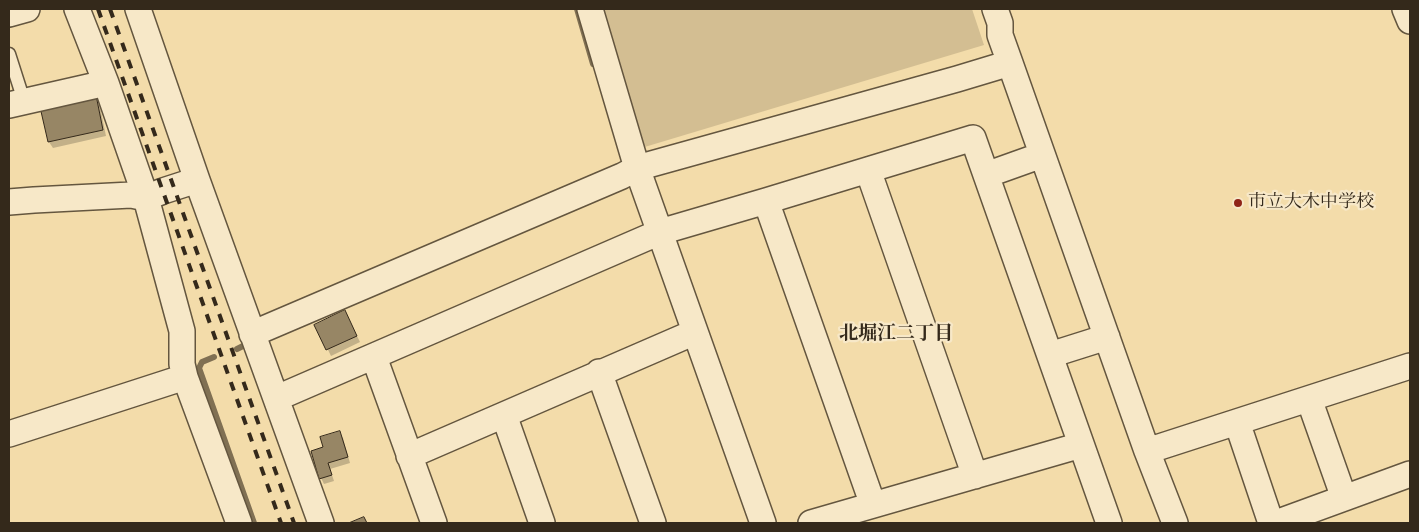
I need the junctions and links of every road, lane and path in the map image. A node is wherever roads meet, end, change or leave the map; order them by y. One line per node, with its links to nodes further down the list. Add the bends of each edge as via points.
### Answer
1 (27, 9): 7 (street)
2 (77, 9): 11 (street)
3 (138, 9): 17 (street)
4 (590, 9): 15 (street)
5 (994, 9): 10 (street)
6 (1405, 9): 8 (street)
7 (9, 14)
8 (1410, 21)
9 (9, 54): 12 (lane)
10 (1010, 62): 13 (street); 15 (street)
11 (106, 83): 12 (street); 18 (street)
12 (16, 103)
13 (1042, 155): 16 (street); 24 (street)
14 (868, 170): 16 (street, via 973,138); 19 (street); 39 (street)
15 (630, 172): 21 (street); 23 (street)
16 (986, 175): 25 (street)
17 (197, 180): 18 (street); 23 (street)
18 (146, 198): 20 (street, via 131,195); 29 (street, via 182,331)
19 (766, 201): 21 (street); 41 (street)
20 (9, 202)
21 (660, 232): 22 (street); 26 (street)
22 (695, 332): 28 (street); 47 (street)
23 (252, 334): 30 (street)
24 (1107, 338): 25 (street); 36 (street)
25 (1050, 355): 35 (street)
26 (374, 357): 30 (street); 37 (street)
27 (1410, 366): 31 (street)
28 (600, 372): 32 (street); 46 (street)
29 (185, 377): 34 (street); 42 (street)
30 (277, 398): 43 (street)
31 (1309, 399): 33 (street); 40 (street)
32 (504, 415): 37 (street); 45 (street)
33 (1237, 422): 36 (street); 51 (street)
34 (9, 434)
35 (1080, 445): 39 (street); 49 (street)
36 (1147, 451): 50 (street)
37 (409, 456): 44 (street)
38 (1410, 474): 40 (street)
39 (975, 476): 41 (street)
40 (1344, 498): 52 (street)
41 (873, 505): 48 (street)
42 (239, 523)
43 (321, 523)
44 (434, 523)
45 (542, 523)
46 (653, 523)
47 (763, 523)
48 (811, 523)
49 (1109, 523)
50 (1175, 523)
51 (1271, 523)
52 (1276, 523)

